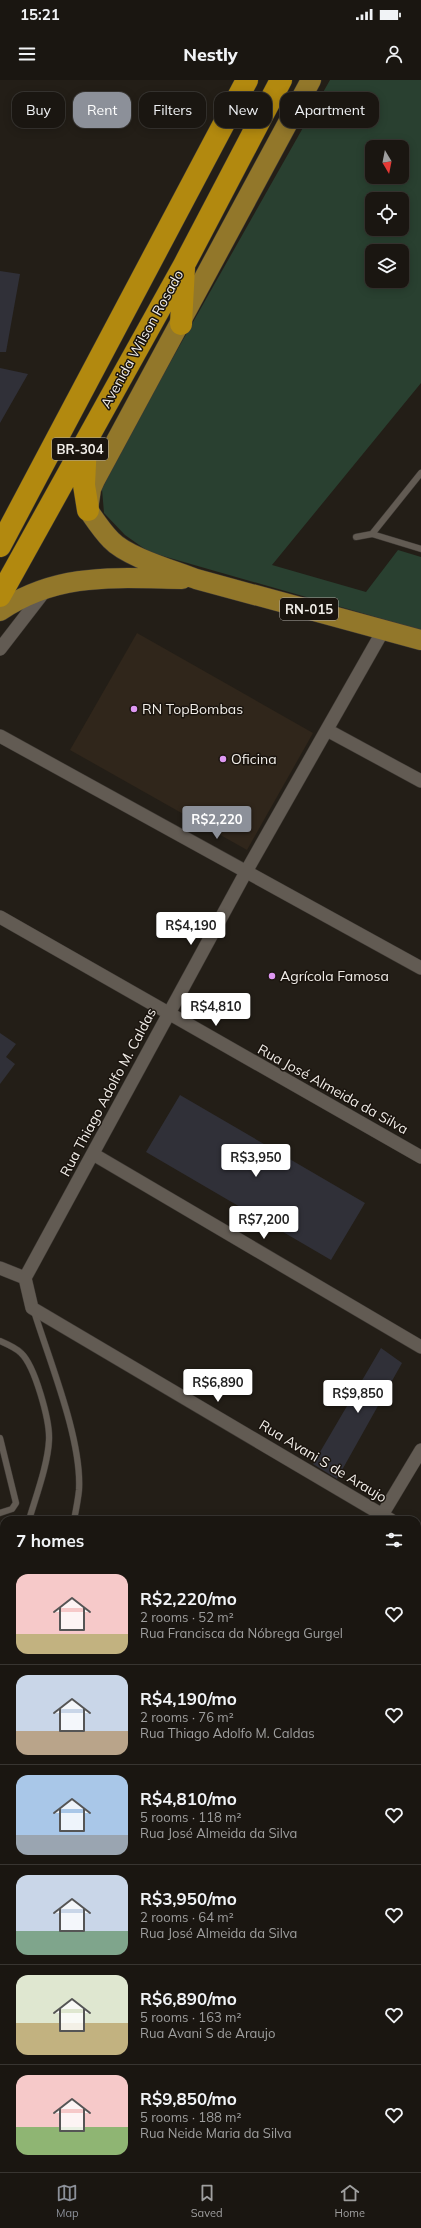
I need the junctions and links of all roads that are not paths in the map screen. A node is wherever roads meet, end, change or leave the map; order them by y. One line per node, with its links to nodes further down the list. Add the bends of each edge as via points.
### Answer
1 (247, 80): 11 (highway, Avenida Wilson Rosado / BR-304)
2 (281, 80): 4 (highway, Avenida Wilson Rosado / BR-304)
3 (311, 80): 5 (main road)
4 (184, 265): 5 (highway); 6 (highway, Avenida Wilson Rosado / BR-304)
5 (181, 324): 8 (main road, via 95,480)
6 (87, 436): 8 (highway, via 84,485); 15 (highway, Avenida Wilson Rosado / BR-304)
7 (421, 473): 9 (lane)
8 (88, 510): 13 (main road, via 112,541 135,555)
9 (372, 534): 10 (lane); 12 (lane)
10 (356, 537)
11 (2, 540)
12 (421, 549)
13 (196, 579): 14 (main road, via 112,578); 17 (main road, RN-015)
14 (49, 586): 16 (main road, via 16,600); 19 (street)
15 (0, 596)
16 (0, 611)
17 (384, 629): 18 (main road, RN-015); 20 (street, Rua Thiago Adolfo M. Caldas)
18 (421, 640)
19 (0, 649)
20 (327, 730): 22 (street); 23 (street, Rua Thiago Adolfo M. Caldas)
21 (0, 736): 23 (street)
22 (421, 781)
23 (247, 870): 25 (street); 26 (street, Rua Thiago Adolfo M. Caldas)
24 (0, 917): 26 (street, Rua José Almeida da Silva)
25 (421, 968)
26 (168, 1014): 27 (street, Rua Thiago Adolfo M. Caldas); 28 (street, Rua José Almeida da Silva)
27 (93, 1154): 30 (street, Rua Thiago Adolfo M. Caldas); 33 (street)
28 (421, 1157)
29 (0, 1268): 30 (street)
30 (24, 1278): 31 (street)
31 (32, 1308): 38 (lane, via 70,1426 76,1455 79,1488); 39 (street, Rua Avani S de Araujo)
32 (0, 1341): 37 (lane, via 22,1353 26,1360 36,1384 47,1425 47,1452)
33 (421, 1347)
34 (0, 1438): 36 (lane, via 16,1503 12,1510)
35 (421, 1450): 40 (street)
36 (0, 1513)
37 (30, 1516)
38 (75, 1516)
39 (381, 1516)
40 (385, 1516)

